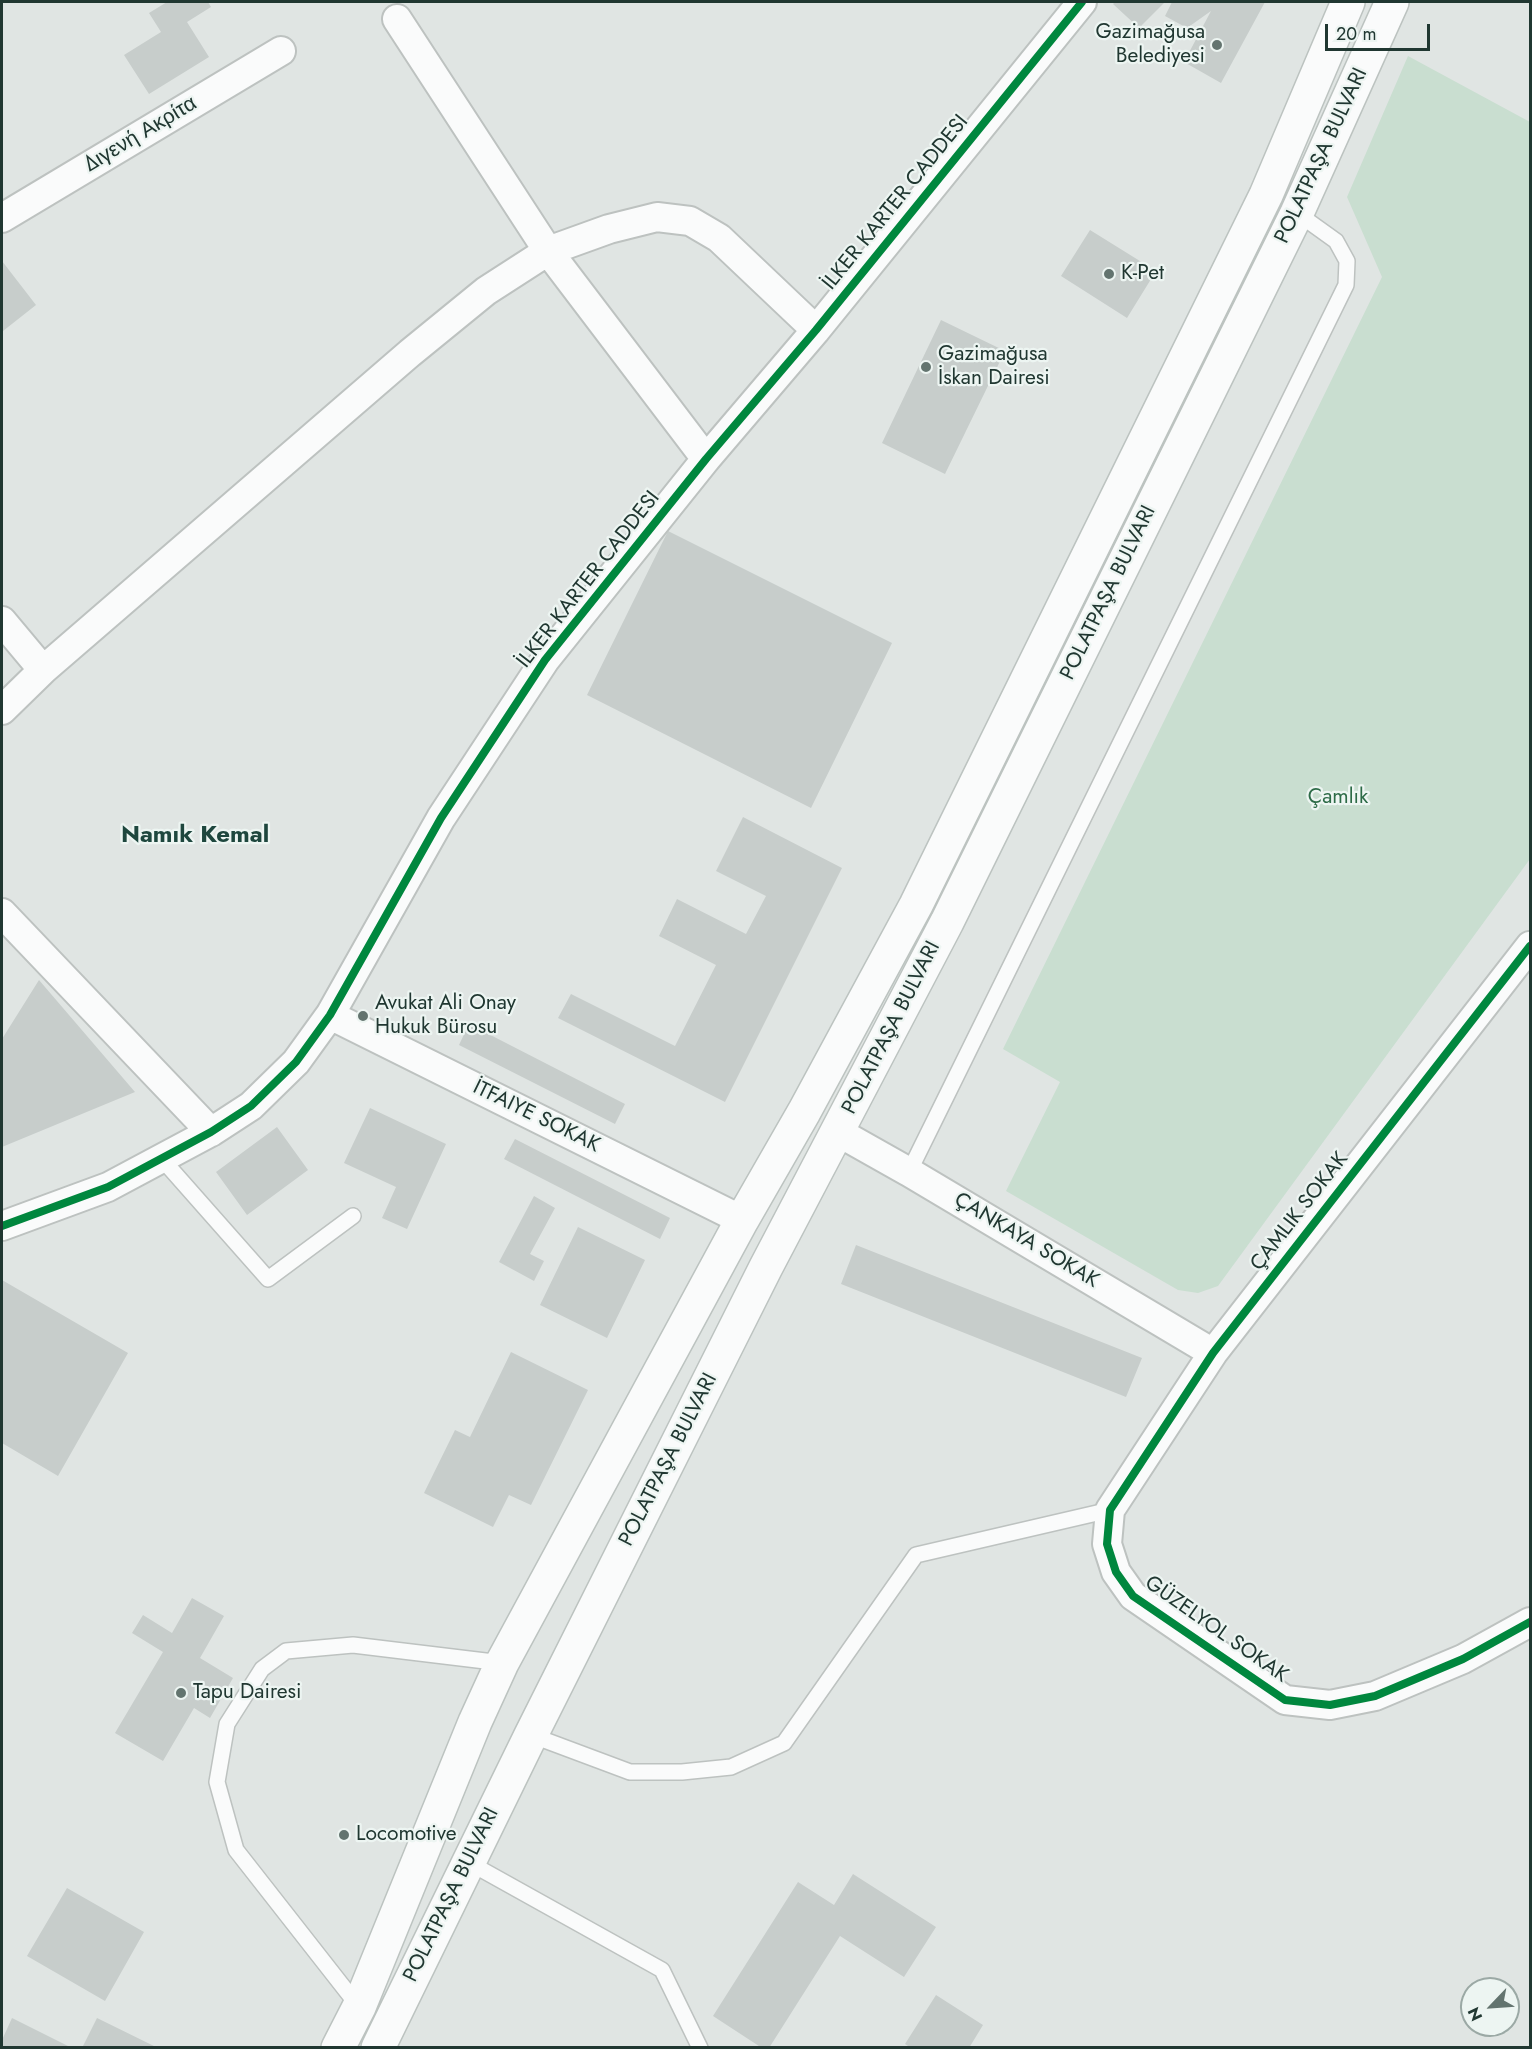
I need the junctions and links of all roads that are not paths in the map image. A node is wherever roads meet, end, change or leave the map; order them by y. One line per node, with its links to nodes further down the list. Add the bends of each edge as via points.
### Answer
1 (1082, 2): 9 (street, İLKER KARTER CADDESI)
2 (1348, 2): 22 (main road, via 1266,195 921,894)
3 (1392, 2): 6 (main road)
4 (397, 19): 8 (street)
5 (281, 51): 7 (street, Διγενή Ακρίτα)
6 (1297, 213): 18 (main road, via 947,922); 20 (lane, via 1336,241 1347,261 1346,285)
7 (2, 218)
8 (548, 251): 9 (street, via 657,217 690,221 719,238); 10 (street); 12 (street, via 486,291 410,353)
9 (816, 330): 10 (street, İLKER KARTER CADDESI)
10 (706, 459): 16 (street, İLKER KARTER CADDESI, via 545,660 441,818)
11 (2, 621): 12 (street)
12 (43, 670): 13 (street)
13 (2, 710)
14 (2, 913): 17 (street)
15 (1530, 946): 24 (street)
16 (330, 1015): 17 (street, İLKER KARTER CADDESI, via 296,1062 251,1106); 22 (street, İTFAIYE SOKAK)
17 (212, 1132): 19 (street, İLKER KARTER CADDESI)
18 (838, 1132): 20 (street, ÇANKAYA SOKAK); 28 (main road)
19 (162, 1159): 21 (lane, via 268,1279); 23 (street, İLKER KARTER CADDESI, via 108,1187)
20 (909, 1172): 24 (street, ÇANKAYA SOKAK)
21 (353, 1216)
22 (742, 1220): 27 (main road)
23 (2, 1226)
24 (1213, 1353): 25 (street)
25 (1110, 1510): 26 (street, GÜZELYOL SOKAK, via 1107,1544 1116,1572 1133,1596 1286,1700 1330,1705 1375,1696 1463,1659); 28 (lane, via 916,1555 784,1743 731,1767 630,1772)
26 (1530, 1622)
27 (502, 1664): 30 (main road); 30 (lane, via 353,1645 286,1651 262,1669 227,1724 217,1782 236,1850)
28 (531, 1735): 29 (main road)
29 (468, 1862): 31 (main road); 33 (lane, via 662,1970)
30 (358, 2007): 31 (main road); 32 (main road)
31 (383, 2036)
32 (338, 2048)
33 (700, 2048)

